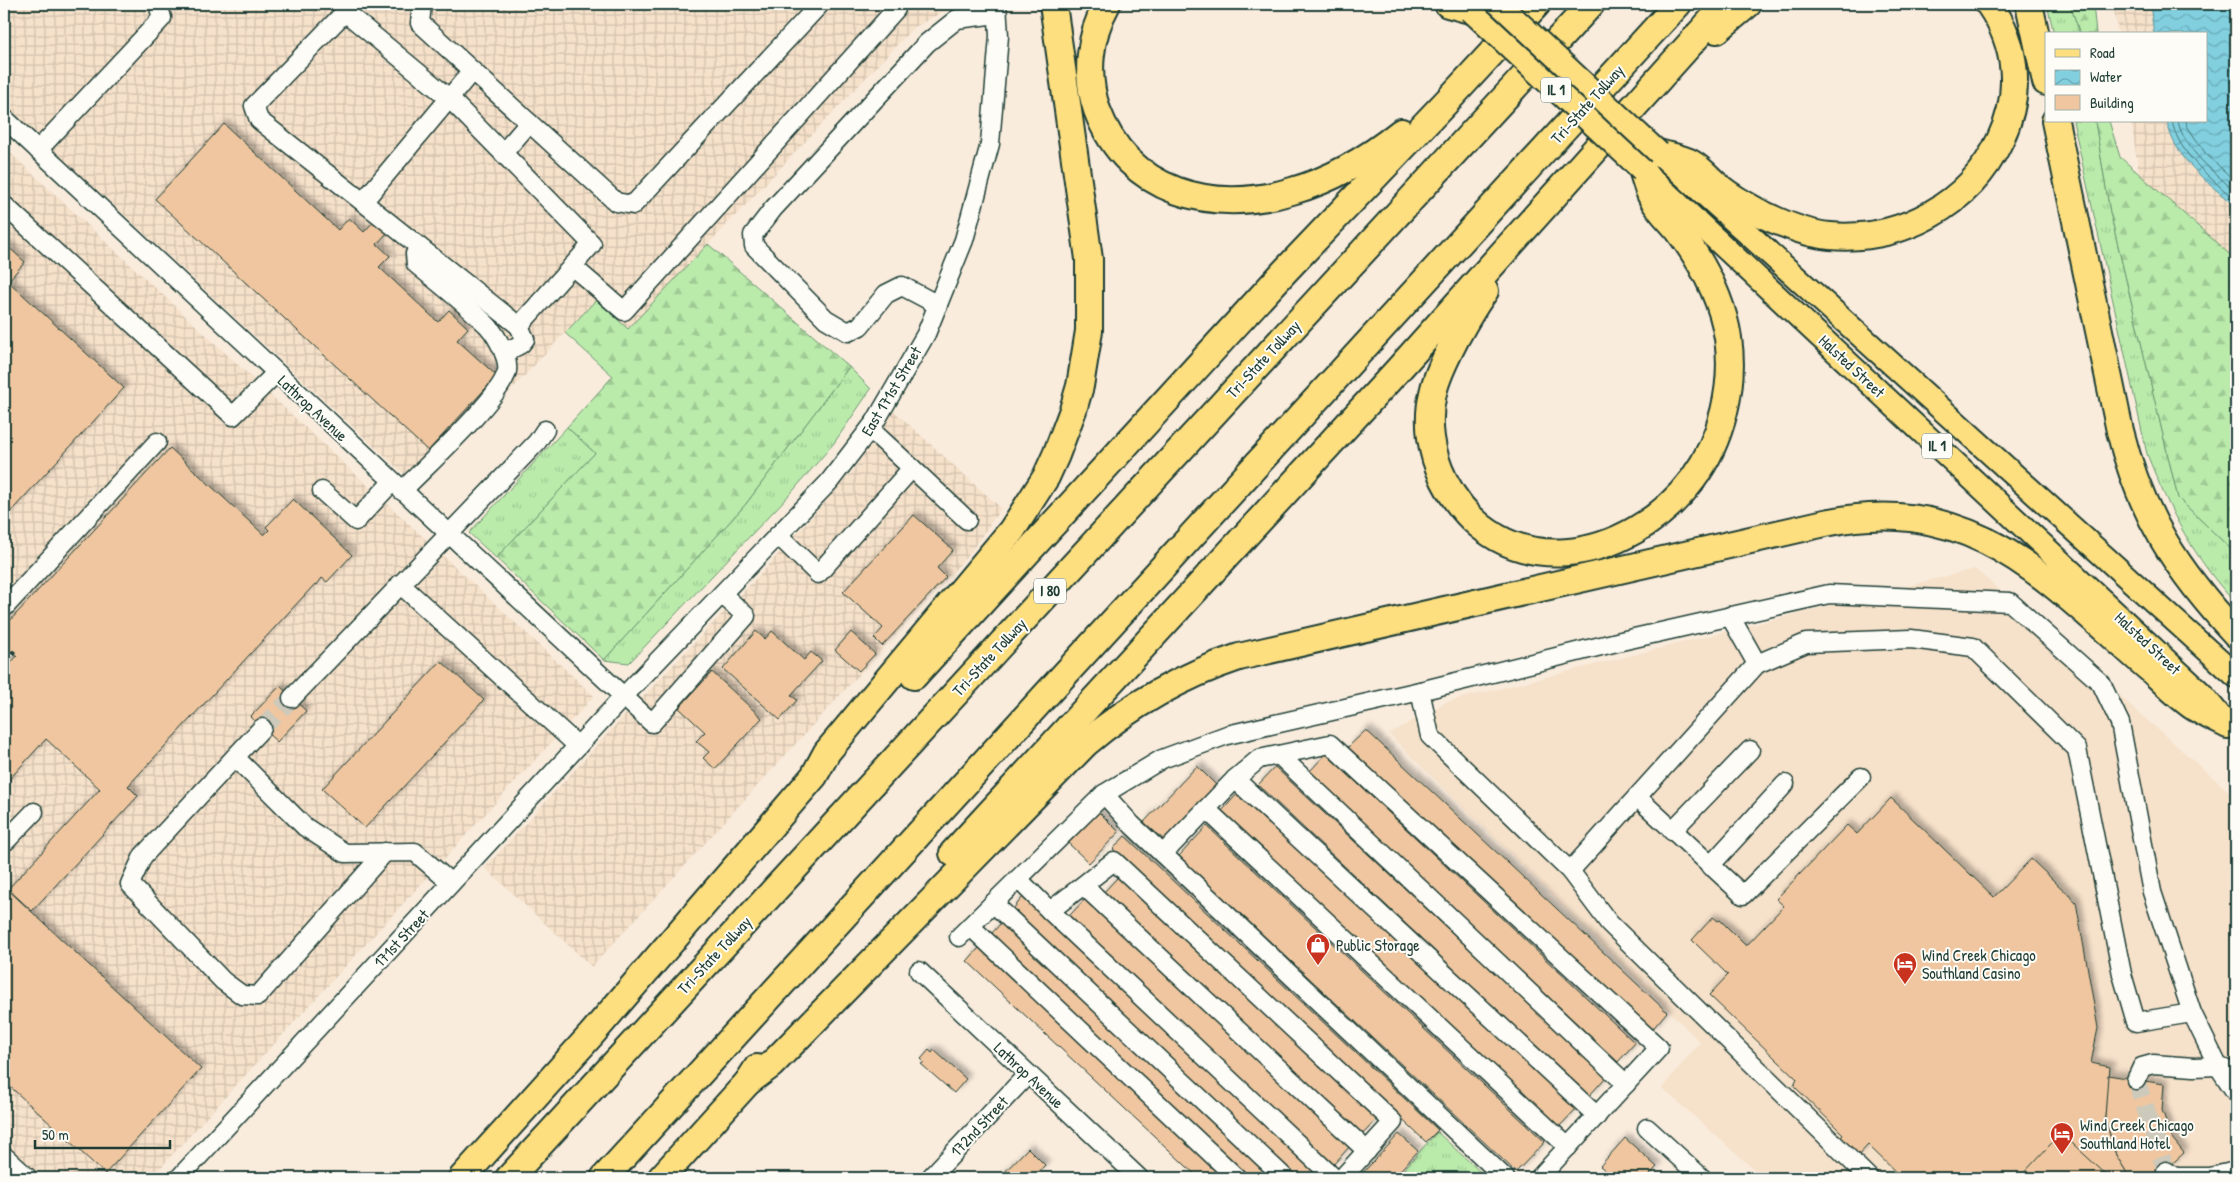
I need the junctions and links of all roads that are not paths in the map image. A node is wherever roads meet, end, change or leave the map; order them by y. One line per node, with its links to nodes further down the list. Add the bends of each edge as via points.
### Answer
1 (158, 4): 25 (street, via 162,18)
2 (422, 4): 17 (street, via 420,24)
3 (820, 4): 24 (street, via 633,205 616,202)
4 (1053, 4): 62 (highway, via 1089,259 1089,331 1073,410 1046,477 1012,530 827,752)
5 (1107, 4): 20 (highway, via 1098,22 1090,57 1092,88 1101,120 1116,146 1135,167 1160,184 1186,195 1244,200 1278,195 1331,176 1380,148 1411,124 1443,91)
6 (1499, 4): 27 (main road, Halsted Street / IL 1, bridge)
7 (1537, 4): 20 (highway)
8 (1591, 4): 100 (highway, Tri-State Tollway / I 80)
9 (1678, 4): 101 (highway, Tri-State Tollway)
10 (1726, 4): 19 (highway)
11 (1748, 4): 19 (highway, via 1681,66)
12 (1990, 4): 27 (highway, via 2008,37 2014,67 2013,103 2008,122 1990,158 1965,189 1915,223 1861,236 1810,233 1757,212 1720,188 1691,162)
13 (2029, 4): 18 (highway)
14 (900, 5): 32 (street, via 624,312)
15 (1460, 6): 27 (main road, Halsted Street / IL 1, bridge)
16 (997, 9): 33 (street, East 171st Street, via 999,36 990,144 964,240); 33 (street, via 957,19 927,43 773,209 753,235 754,246 826,318 848,332 860,326 886,294 902,286)
17 (472, 71): 21 (street); 24 (street)
18 (2045, 77)
19 (1657, 79): 28 (highway)
20 (1466, 81): 62 (highway, via 1258,300 838,760)
21 (450, 99): 26 (street); 29 (street); 29 (street, via 345,12 254,106 259,120)
22 (4, 118): 25 (street, Lathrop Avenue)
23 (2055, 122): 50 (highway, via 2130,470 2174,560)
24 (529, 123): 26 (street)
25 (38, 150): 36 (street, Lathrop Avenue)
26 (503, 153): 32 (street, via 592,244)
27 (1650, 161): 28 (highway, via 1654,201 1691,248 1719,303 1730,354 1726,398 1719,429 1705,461 1674,501 1649,523 1621,539 1592,549 1565,552 1516,544 1495,535 1469,514 1442,474 1430,425 1435,384 1458,334 1483,294 1546,214); 52 (main road, Halsted Street / IL 1); 57 (main road, Halsted Street / IL 1, via 2201,693)
28 (1565, 182): 87 (highway, via 1390,378 763,1058)
29 (363, 202): 31 (street)
30 (4, 205): 36 (street, via 232,416)
31 (418, 248): 34 (street); 35 (street, via 416,264 489,328)
32 (572, 266): 34 (street)
33 (938, 304): 37 (street, East 171st Street, via 926,334)
34 (519, 326): 35 (street, via 524,339)
35 (504, 353): 41 (street, via 507,370 486,405)
36 (276, 373): 41 (street, Lathrop Avenue)
37 (870, 429): 40 (street); 45 (street, East 171st Street, via 829,482)
38 (545, 430): 44 (street)
39 (157, 442): 48 (street)
40 (912, 468): 43 (street); 45 (street, via 818,574)
41 (397, 486): 42 (street, via 356,521); 44 (street, Lathrop Avenue)
42 (322, 491)
43 (967, 520)
44 (449, 534): 46 (street); 54 (street, Lathrop Avenue)
45 (778, 535): 47 (street, East 171st Street)
46 (400, 584): 55 (street); 58 (street)
47 (722, 594): 54 (street, East 171st Street); 54 (street, Lathrop Avenue, via 746,616 652,723)
48 (4, 608)
49 (1730, 616): 51 (street); 53 (street); 82 (street, via 1829,594 2010,602 2101,682 2120,723 2152,892)
50 (2236, 634)
51 (1756, 664): 67 (street); 82 (street, via 1806,643 1911,639 1972,647 2077,749 2122,974 2136,1022)
52 (2236, 676)
53 (1420, 691): 66 (street, via 1227,735 1162,759); 75 (street, via 1430,736)
54 (623, 697): 58 (street, 171st Street)
55 (292, 698)
56 (262, 728): 61 (street)
57 (2232, 729): 87 (highway, via 2192,706 2016,556 1966,531 1928,521 1893,517 1859,517 1833,522 1240,657 1188,676 1154,693 1086,743 771,1065)
58 (578, 746): 77 (street, 171st Street)
59 (1750, 750): 70 (street)
60 (1280, 756): 64 (street, via 1259,759); 88 (street); 88 (street, via 1330,744 1659,1048)
61 (235, 757): 72 (street, via 305,827 345,852); 72 (street, via 143,856 130,884 223,980 242,995 258,996)
62 (814, 776): 99 (highway)
63 (1861, 777): 74 (street, via 1743,895)
64 (1235, 779): 68 (street); 90 (street)
65 (1785, 784): 74 (street)
66 (1104, 794): 73 (street); 76 (street)
67 (1636, 797): 70 (street); 75 (street)
68 (1206, 809): 73 (street); 92 (street)
69 (34, 812): 71 (street)
70 (1672, 831): 74 (street)
71 (4, 841)
72 (385, 852): 77 (street, via 415,852)
73 (1162, 854): 109 (street)
74 (1710, 866)
75 (1570, 871): 112 (street, via 1610,923)
76 (1018, 879): 79 (street); 80 (street)
77 (451, 884): 98 (street, 171st Street)
78 (1084, 886): 80 (street); 93 (street); 93 (street, via 1114,861 1386,1115 1393,1122)
79 (993, 904): 105 (street, via 965,932); 106 (street)
80 (1050, 911): 107 (street)
81 (919, 971): 84 (street, Lathrop Avenue)
82 (2192, 1013): 83 (street)
83 (2218, 1066): 85 (street); 86 (street, via 2153,1064 2142,1067); 89 (street)
84 (1028, 1074): 103 (street, 172nd Street); 104 (street, Lathrop Avenue)
85 (2236, 1074)
86 (2136, 1080)
87 (748, 1082): 102 (highway)
88 (1626, 1084): 90 (street)
89 (2236, 1093)
90 (1597, 1116): 92 (street)
91 (1647, 1128): 111 (street)
92 (1568, 1147): 110 (street)
93 (1367, 1151): 108 (street)
94 (4, 1156): 97 (street)
95 (2166, 1171): 96 (street, via 2176,1177)
96 (2226, 1175)
97 (28, 1178)
98 (179, 1178)
99 (462, 1178)
100 (509, 1178)
101 (604, 1178)
102 (661, 1178)
103 (930, 1178)
104 (1139, 1178)
105 (1236, 1178)
106 (1285, 1178)
107 (1334, 1178)
108 (1342, 1178)
109 (1505, 1178)
110 (1540, 1178)
111 (1702, 1178)
112 (1869, 1178)

